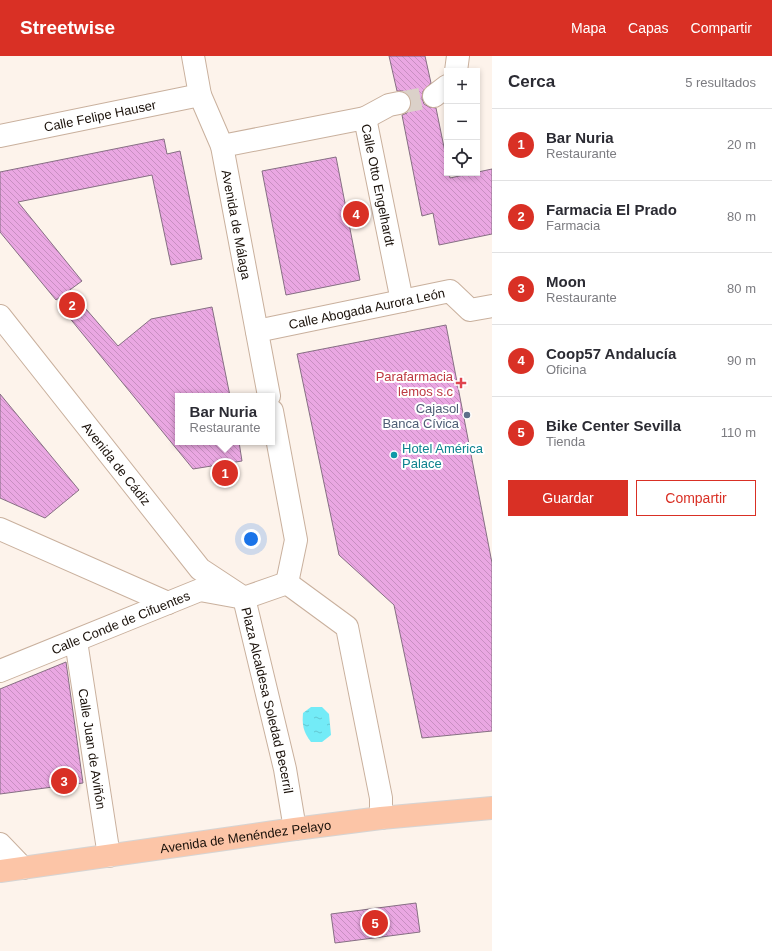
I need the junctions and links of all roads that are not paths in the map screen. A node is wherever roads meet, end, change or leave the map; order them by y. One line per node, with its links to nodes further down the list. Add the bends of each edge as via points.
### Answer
1 (193, 56): 4 (street, Avenida de Málaga)
2 (458, 56): 3 (street)
3 (456, 68)
4 (200, 95): 7 (street, Calle Felipe Hauser); 8 (street, Avenida de Málaga)
5 (399, 103): 6 (street, via 389,105)
6 (364, 118): 8 (street, Calle Otto Engelhardt); 9 (street, Calle Otto Engelhardt)
7 (0, 136)
8 (222, 146): 12 (street, Avenida de Málaga)
9 (402, 301): 10 (street, Calle Abogada Aurora León, via 450,291 470,310); 12 (street, Calle Abogada Aurora León)
10 (492, 306)
11 (0, 316): 17 (street, Avenida de Cádiz, via 200,569)
12 (257, 331): 13 (street, Avenida de Málaga)
13 (268, 393)
14 (275, 427): 16 (street, via 296,540)
15 (0, 529): 18 (street)
16 (287, 583): 17 (street, Plaza Alcaldesa Soledad Becerril); 22 (street, via 347,627 381,798)
17 (244, 598): 18 (street, Calle Conde de Cifuentes, via 200,590); 23 (street, Plaza Alcaldesa Soledad Becerril, via 285,769)
18 (168, 603): 19 (street, Calle Conde de Cifuentes)
19 (76, 641): 20 (street, Calle Conde de Cifuentes); 25 (street, Calle Juan de Aviñón)
20 (0, 671)
21 (492, 808): 22 (main road, Avenida de Menéndez Pelayo)
22 (381, 818): 23 (main road, Avenida de Menéndez Pelayo)
23 (295, 829): 25 (main road, Avenida de Menéndez Pelayo)
24 (0, 844): 26 (street)
25 (109, 856): 26 (main road, Avenida de Menéndez Pelayo)
26 (23, 868): 27 (main road, Avenida de Menéndez Pelayo)
27 (0, 871)

